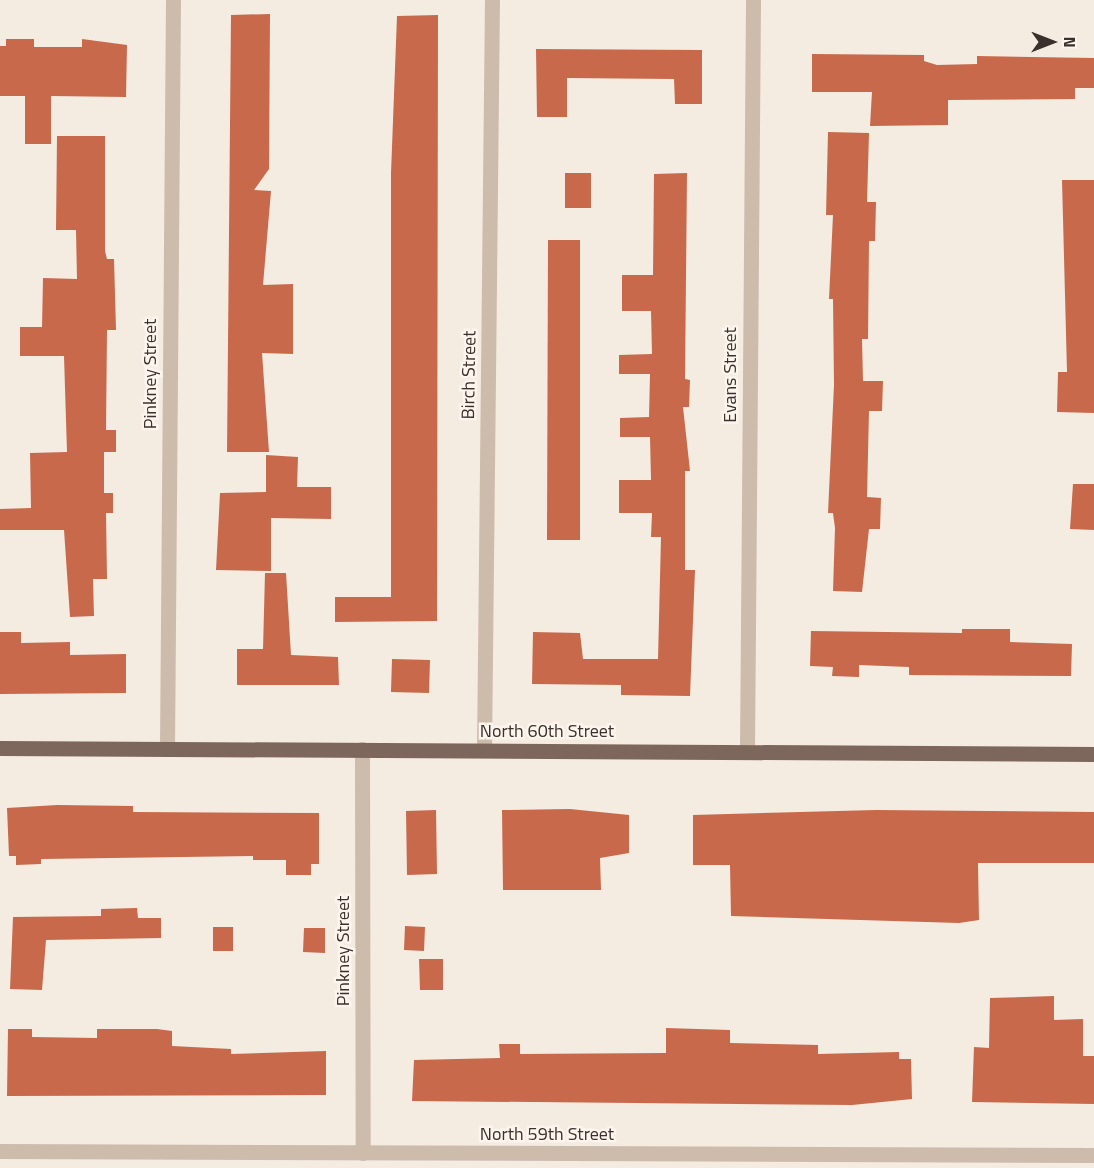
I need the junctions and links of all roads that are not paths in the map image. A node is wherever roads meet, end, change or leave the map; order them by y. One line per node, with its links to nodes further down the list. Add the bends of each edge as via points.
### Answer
1 (173, 0): 5 (street, Pinkney Street)
2 (492, 0): 7 (street, Birch Street)
3 (753, 0): 8 (street, Evans Street)
4 (0, 748): 5 (main road, North 60th Street)
5 (167, 748): 6 (main road, North 60th Street)
6 (362, 749): 7 (main road, North 60th Street); 11 (street, Pinkney Street)
7 (484, 750): 8 (main road, North 60th Street)
8 (747, 751): 9 (main road, North 60th Street)
9 (1094, 754)
10 (0, 1151): 11 (street, North 59th Street)
11 (363, 1153): 12 (street, North 59th Street)
12 (1094, 1155)

